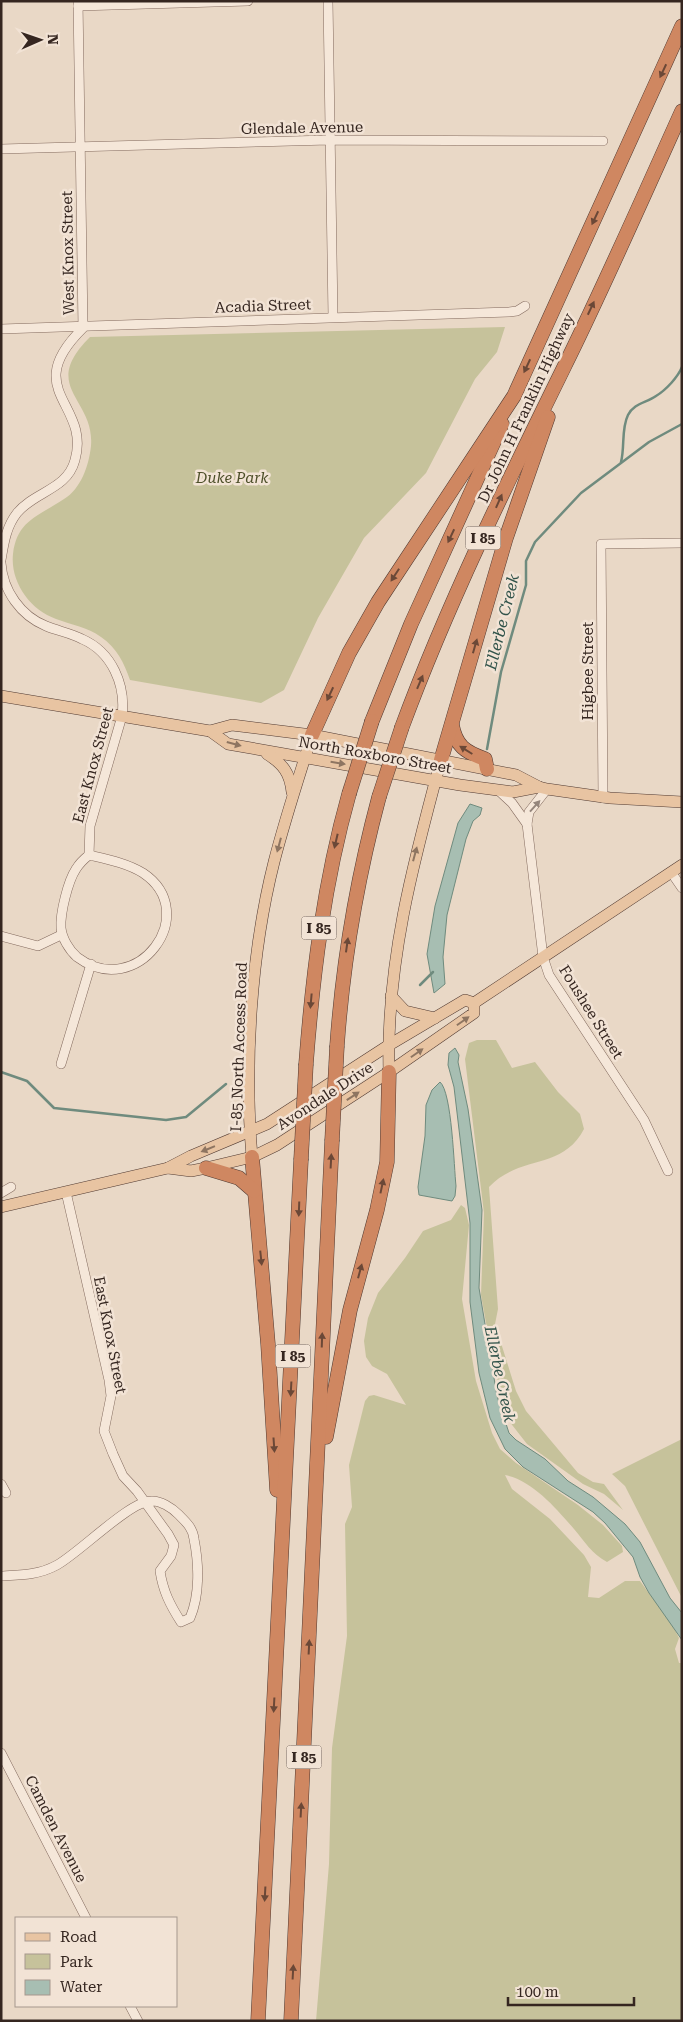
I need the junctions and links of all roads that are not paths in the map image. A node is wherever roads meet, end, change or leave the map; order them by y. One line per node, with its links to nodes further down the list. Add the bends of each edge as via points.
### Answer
1 (248, 1): 3 (street)
2 (328, 1): 7 (street)
3 (203, 2): 4 (street)
4 (78, 4): 9 (street, West Knox Street)
5 (682, 26): 16 (highway, I 85, one-way to 16)
6 (682, 111): 15 (highway, Dr John H Franklin Highway / I 85, one-way to 6)
7 (329, 140): 8 (street, Glendale Avenue); 9 (street, Glendale Avenue); 12 (street)
8 (603, 141)
9 (79, 147): 10 (street, Glendale Avenue); 13 (street, West Knox Street)
10 (1, 149)
11 (525, 306): 12 (street, Acadia Street, via 509,312)
12 (333, 317): 13 (street, Acadia Street)
13 (83, 328): 14 (street, Acadia Street); 18 (street, West Knox Street, via 62,351 56,378 60,397 74,421 78,447 75,462 60,484 34,498 19,511 5,535)
14 (1, 329)
15 (571, 353): 23 (highway, one-way to 15, via 506,538); 63 (highway, Dr John H Franklin Highway / I 85, one-way to 15, bridge, via 337,1046 350,926 360,871 402,727 441,631 507,483)
16 (514, 396): 25 (highway, one-way to 25, via 378,602 349,653); 65 (highway, Dr John H Franklin Highway / I 85, one-way to 65, bridge, via 411,624 372,721 328,876 318,936 306,1064)
17 (682, 543): 34 (street, Higbee Street, via 601,544)
18 (2, 550): 19 (street)
19 (1, 560)
20 (1, 564): 22 (street, East Knox Street, via 8,590 26,615 86,641 99,648 107,658 121,687)
21 (1, 696): 22 (main road, North Roxboro Street)
22 (122, 716): 24 (main road, North Roxboro Street); 37 (street, East Knox Street, via 90,826)
23 (452, 724): 28 (highway); 29 (highway, one-way to 23, via 485,759 458,745)
24 (210, 731): 25 (main road, North Roxboro Street, via 232,725); 26 (main road, North Roxboro Street, one-way to 26, via 228,744)
25 (312, 734): 27 (main road, I-85 North Access Road); 28 (main road, North Roxboro Street)
26 (261, 750): 27 (main road, North Roxboro Street); 33 (main road, via 285,768 291,782)
27 (305, 758): 30 (main road, North Roxboro Street, one-way to 30); 33 (main road, I-85 North Access Road)
28 (441, 760): 29 (main road, North Roxboro Street); 30 (main road)
29 (487, 769): 31 (main road, North Roxboro Street, via 516,775)
30 (435, 780): 32 (main road, North Roxboro Street); 45 (main road, one-way to 30, via 404,902)
31 (543, 788): 32 (main road, North Roxboro Street, via 512,792); 34 (main road, North Roxboro Street); 36 (street, one-way to 31, via 529,812)
32 (497, 789): 36 (street)
33 (292, 798): 51 (main road, I-85 North Access Road, one-way to 51, via 274,863 256,967)
34 (602, 798): 35 (main road, North Roxboro Street)
35 (682, 802)
36 (527, 824): 43 (street, Foushee Street)
37 (88, 855): 41 (street, via 75,870 61,920); 44 (street, via 122,864 147,876 158,889 166,912 164,932 148,954 125,967 106,968)
38 (682, 865): 39 (main road, Avondale Drive)
39 (671, 872): 40 (street); 43 (main road, Avondale Drive)
40 (682, 888)
41 (61, 935): 42 (street, via 38,946); 44 (street, via 73,954)
42 (1, 936)
43 (543, 957): 46 (main road, Avondale Drive); 55 (street, Foushee Street, via 549,975 644,1120)
44 (92, 964): 49 (street)
45 (391, 996): 47 (main road, via 406,1011); 48 (main road)
46 (474, 1003): 47 (main road, Avondale Drive, via 465,1000); 50 (main road, Avondale Drive, one-way to 46, via 474,1013)
47 (435, 1018): 48 (main road, Avondale Drive)
48 (388, 1045): 50 (main road); 51 (main road, Avondale Drive, via 267,1124)
49 (61, 1064)
50 (390, 1072): 52 (main road, Avondale Drive, one-way to 50); 63 (highway, one-way to 50, via 339,1359 387,1162)
51 (250, 1131): 52 (main road, I-85 North Access Road); 53 (main road, Avondale Drive, one-way to 53)
52 (252, 1157): 54 (main road, Avondale Drive); 57 (highway)
53 (168, 1168): 54 (main road, Avondale Drive, via 191,1171); 58 (main road, Avondale Drive)
54 (206, 1168): 57 (highway, via 239,1178)
55 (668, 1171)
56 (11, 1187): 59 (street)
57 (254, 1191): 65 (highway, one-way to 65, via 268,1344)
58 (66, 1192): 60 (main road, Avondale Drive); 64 (street, East Knox Street, via 111,1396 104,1431 123,1476)
59 (1, 1193)
60 (1, 1207)
61 (1, 1484): 62 (street)
62 (6, 1493)
63 (316, 1494): 72 (highway, I 85, one-way to 63)
64 (144, 1502): 64 (street, East Knox Street, via 174,1545 171,1556 160,1571 162,1588 181,1622 190,1618 196,1605 193,1531 172,1509 154,1501); 66 (street, via 56,1566 30,1575)
65 (281, 1551): 71 (highway, I 85, one-way to 71)
66 (1, 1576)
67 (1, 1753): 68 (street, Camden Avenue)
68 (85, 1917)
69 (131, 2007): 70 (street)
70 (138, 2021)
71 (258, 2021)
72 (291, 2021)

